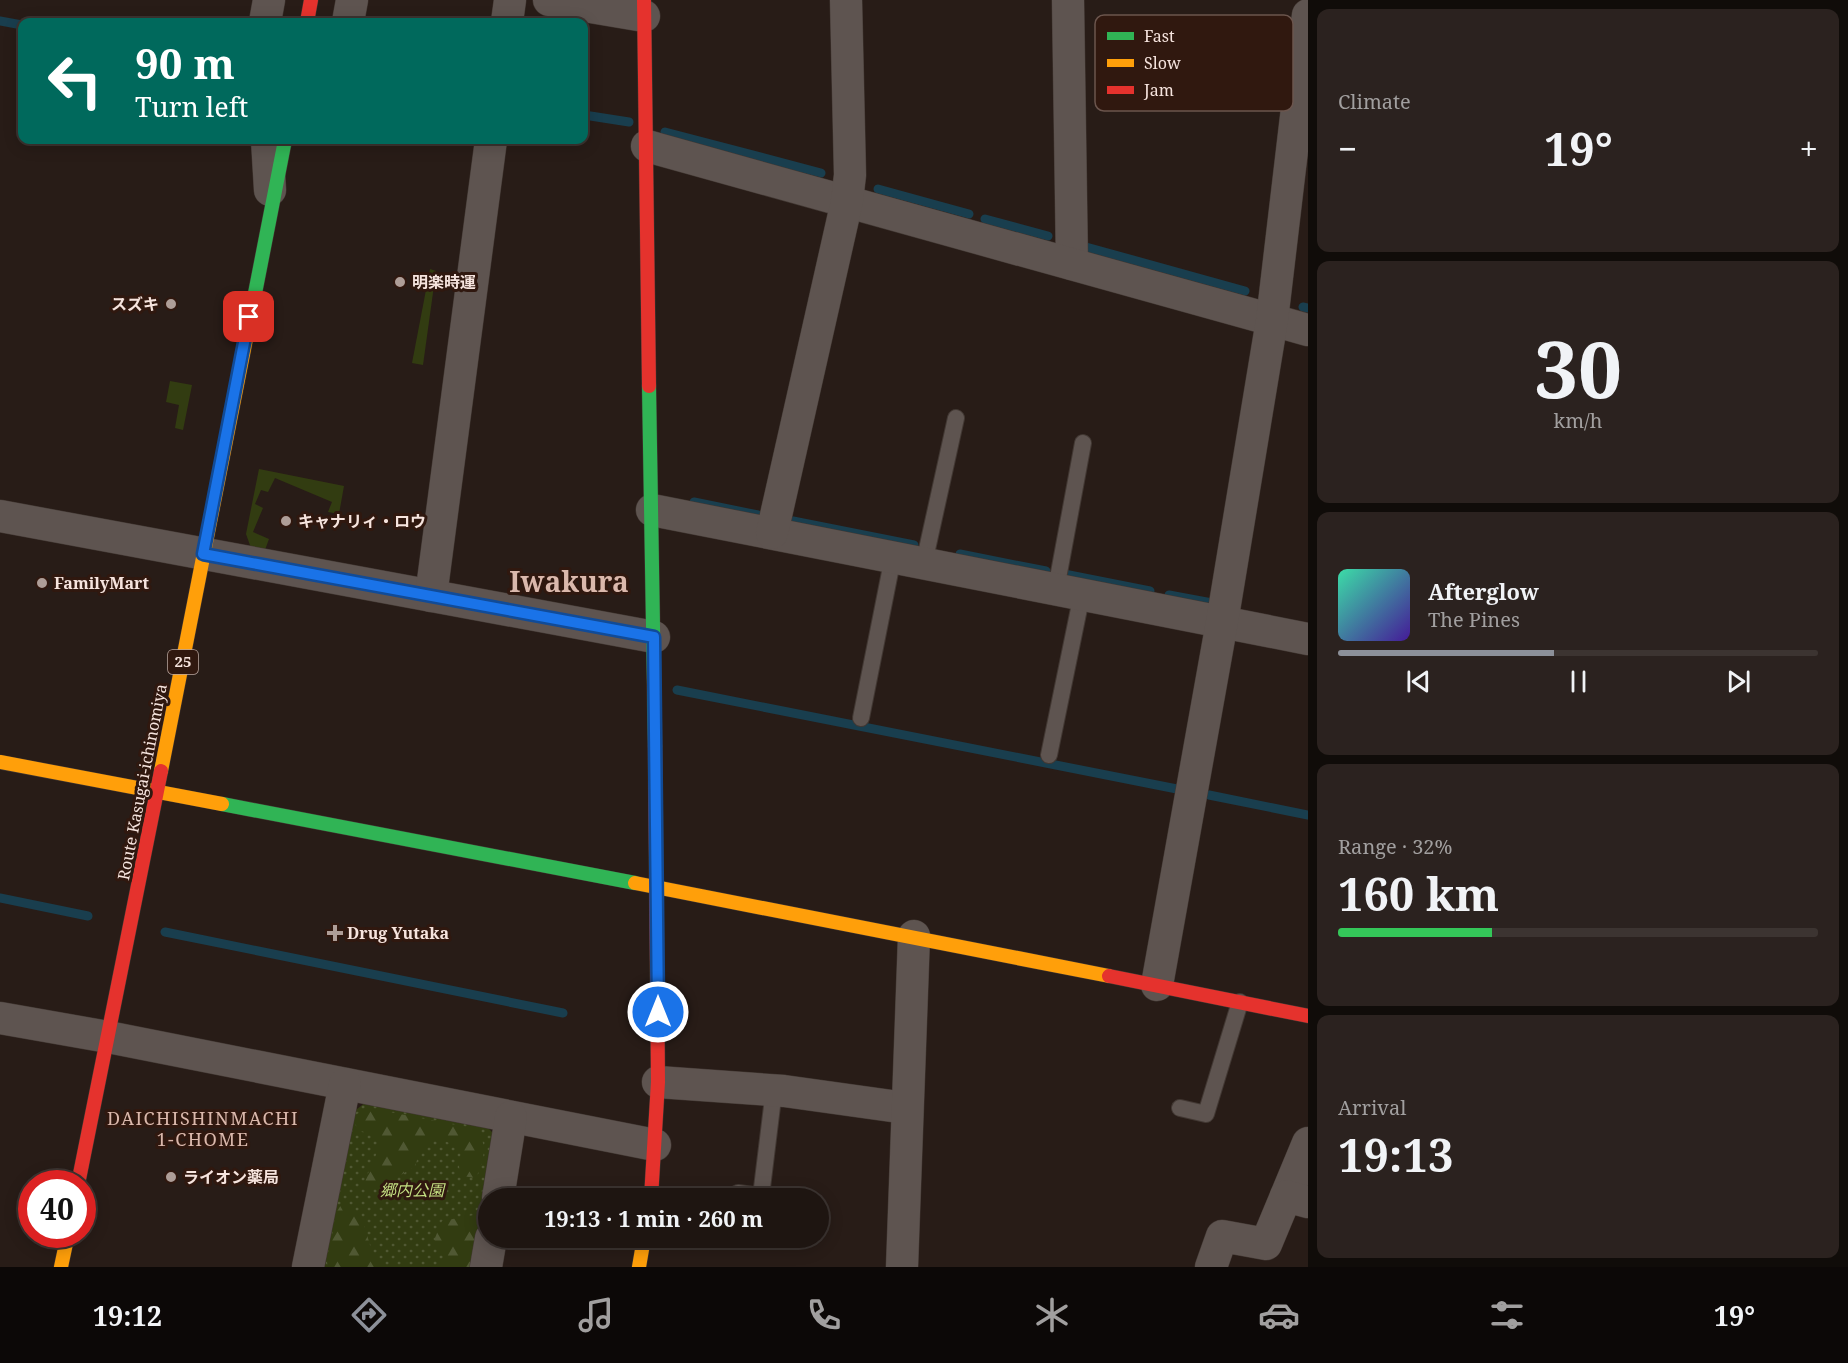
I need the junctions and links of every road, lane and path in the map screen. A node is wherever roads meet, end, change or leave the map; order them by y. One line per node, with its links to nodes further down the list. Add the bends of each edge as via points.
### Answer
1 (269, 0): 10 (street)
2 (311, 0): 11 (street)
3 (352, 0): 12 (street)
4 (510, 0): 13 (street)
5 (549, 0): 8 (street)
6 (846, 0): 18 (street, via 850,175)
7 (1068, 0): 20 (street)
8 (644, 8): 17 (street)
9 (1308, 15): 21 (street)
10 (266, 18)
11 (308, 18)
12 (349, 18)
13 (508, 18)
14 (267, 144): 19 (street)
15 (284, 144): 19 (street, Route Kasugai-ichinomiya / 25)
16 (490, 144): 32 (street)
17 (647, 146): 18 (street); 25 (street)
18 (847, 201): 20 (street); 27 (street)
19 (271, 206): 28 (street, Route Kasugai-ichinomiya / 25)
20 (1072, 264): 21 (street)
21 (1272, 320): 22 (street); 33 (street)
22 (1308, 330)
23 (956, 418): 30 (lane)
24 (1083, 443): 31 (lane)
25 (652, 510): 27 (street); 34 (street)
26 (0, 516): 28 (street)
27 (772, 534): 29 (street)
28 (203, 554): 32 (street); 39 (street, Route Kasugai-ichinomiya / 25)
29 (893, 557): 30 (street); 36 (lane)
30 (924, 563): 31 (street)
31 (1069, 592): 33 (street); 37 (lane)
32 (431, 596): 34 (street)
33 (1222, 622): 35 (street); 42 (street)
34 (654, 637): 40 (street)
35 (1308, 639)
36 (861, 718)
37 (1049, 755)
38 (0, 762): 39 (street)
39 (157, 792): 40 (street); 46 (street, Route Kasugai-ichinomiya / 25)
40 (657, 887): 41 (street); 47 (street)
41 (914, 936): 42 (street); 50 (street)
42 (1157, 985): 43 (street)
43 (1240, 1002): 44 (street); 51 (lane, via 1206,1114)
44 (1308, 1016)
45 (0, 1018): 46 (street)
46 (108, 1037): 48 (street); 55 (street, Route Kasugai-ichinomiya / 25)
47 (658, 1082): 49 (street); 54 (street)
48 (345, 1084): 52 (street); 64 (street)
49 (774, 1090): 50 (street); 58 (lane)
50 (906, 1108): 67 (street)
51 (1180, 1108)
52 (511, 1117): 54 (street); 56 (street)
53 (1308, 1143): 59 (street)
54 (655, 1145): 57 (street)
55 (81, 1170)
56 (500, 1188)
57 (652, 1188)
58 (762, 1188)
59 (1297, 1199): 68 (street, via 1266,1244 1222,1236)
60 (65, 1248): 63 (street)
61 (489, 1248): 65 (street)
62 (642, 1248): 66 (street)
63 (61, 1267)
64 (308, 1267)
65 (486, 1267)
66 (639, 1267)
67 (902, 1267)
68 (1211, 1267)

